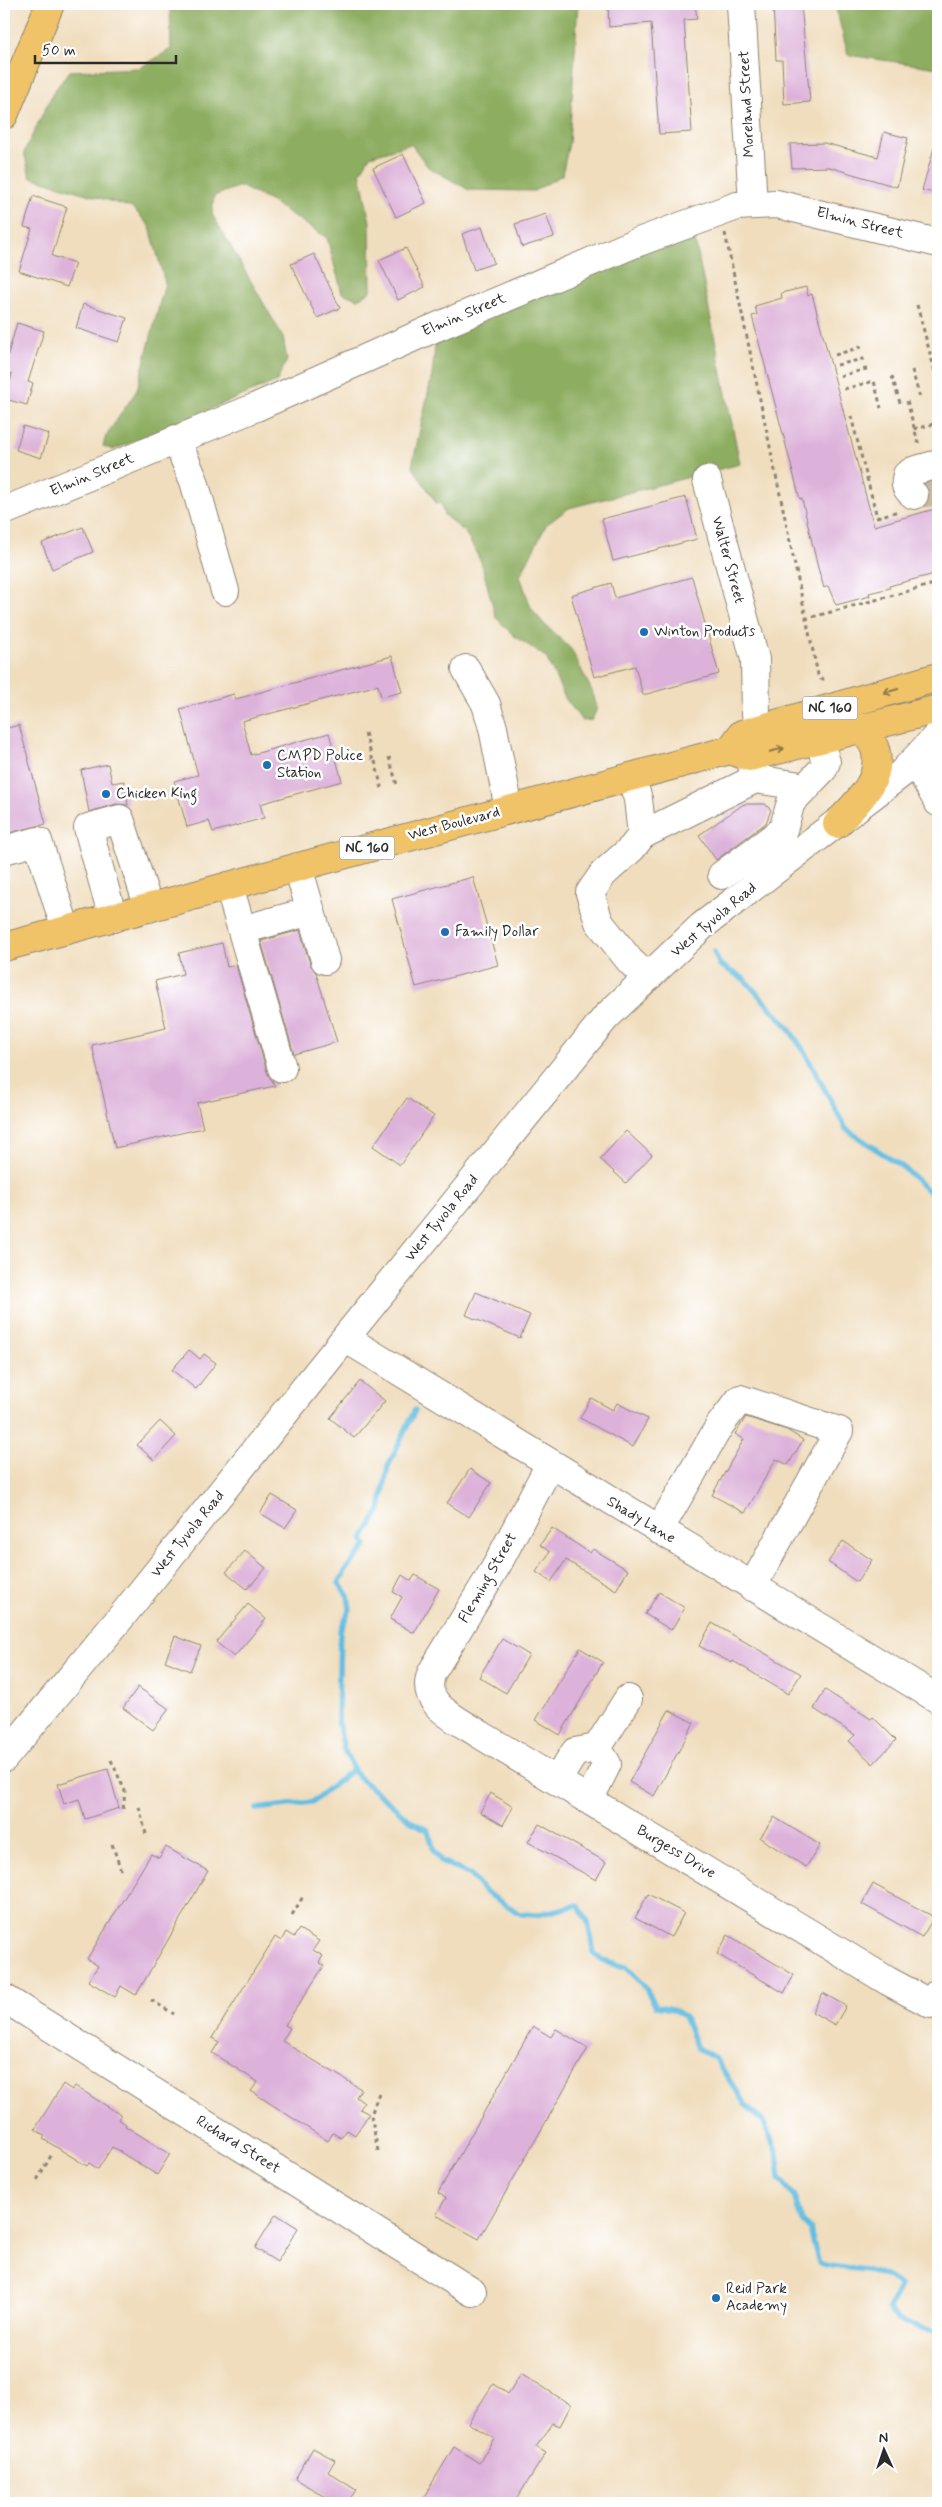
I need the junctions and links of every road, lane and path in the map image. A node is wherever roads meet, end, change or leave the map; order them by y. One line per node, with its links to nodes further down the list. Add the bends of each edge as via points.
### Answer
1 (50, 4): 3 (main road)
2 (741, 4): 4 (street, Moreland Street)
3 (4, 115)
4 (754, 204): 6 (street, Elmin Street, via 793,207); 25 (street, Elmin Street, via 701,218 633,244)
5 (725, 232): 32 (path)
6 (938, 243)
7 (918, 304): 16 (path)
8 (864, 346): 9 (path)
9 (835, 355)
10 (867, 358): 11 (path)
11 (837, 365)
12 (870, 368): 14 (path)
13 (912, 370): 18 (path)
14 (840, 376)
15 (892, 376): 20 (path)
16 (938, 383)
17 (844, 388): 21 (path, via 874,381)
18 (920, 398)
19 (907, 401): 24 (path)
20 (900, 403)
21 (881, 408)
22 (851, 416): 28 (path, via 878,517)
23 (938, 423): 24 (path)
24 (914, 429): 26 (path)
25 (176, 440): 29 (street, Elmin Street); 31 (street, via 194,481)
26 (929, 456): 28 (street, via 907,475 905,483)
27 (707, 480): 37 (street, Walter Street, via 755,659 756,714)
28 (910, 502)
29 (4, 511)
30 (938, 583): 32 (path)
31 (225, 592)
32 (805, 619): 35 (path, via 818,675 821,679)
33 (466, 669): 50 (street, via 486,704)
34 (938, 677): 37 (main road, NC 160, one-way to 37)
35 (828, 679)
36 (938, 709): 38 (main road, West Boulevard / NC 160)
37 (760, 728): 44 (main road, NC 160, via 742,734)
38 (863, 728): 41 (main road, West Boulevard / NC 160); 51 (main road, via 876,753 873,780)
39 (365, 733): 48 (path)
40 (938, 736): 43 (street, West Tyvola Road)
41 (819, 739): 44 (main road, West Boulevard / NC 160, one-way to 41); 47 (street, via 826,762)
42 (389, 757): 46 (path)
43 (915, 761): 49 (street); 51 (street, West Tyvola Road)
44 (745, 762): 45 (main road, West Boulevard / NC 160); 47 (street); 52 (street)
45 (631, 777): 50 (main road, West Boulevard / NC 160); 52 (street, via 638,799)
46 (397, 785)
47 (807, 786): 55 (street, via 791,802 783,830)
48 (382, 789)
49 (938, 802)
50 (509, 809): 54 (main road, West Boulevard / NC 160)
51 (836, 824): 64 (street, West Tyvola Road, via 702,926)
52 (642, 834): 64 (street, via 632,848 603,874 590,893 599,922)
53 (4, 850): 60 (street, via 38,841)
54 (298, 867): 56 (main road, West Boulevard / NC 160); 58 (street)
55 (722, 875)
56 (229, 886): 57 (main road, West Boulevard / NC 160); 61 (street)
57 (149, 908): 59 (main road, West Boulevard / NC 160); 59 (street, via 120,819 88,828)
58 (311, 911): 61 (street); 63 (street)
59 (113, 918): 60 (main road, West Boulevard / NC 160)
60 (66, 930): 62 (main road, West Boulevard / NC 160)
61 (242, 930): 65 (street)
62 (5, 943)
63 (325, 960)
64 (648, 978): 66 (street, West Tyvola Road, via 606,1017)
65 (282, 1068)
66 (345, 1338): 67 (street, Shady Lane); 74 (street, West Tyvola Road)
67 (550, 1464): 68 (street, Shady Lane); 70 (street, Fleming Street, via 498,1565 432,1672)
68 (659, 1530): 69 (street, Shady Lane); 69 (street, via 720,1425 740,1399 839,1431)
69 (752, 1586): 72 (street, Shady Lane)
70 (429, 1692): 76 (street, Burgess Drive, via 435,1704)
71 (628, 1699): 73 (street)
72 (938, 1699)
73 (597, 1748): 76 (street, via 575,1752); 77 (street, via 608,1764)
74 (4, 1758)
75 (111, 1760): 79 (path, via 125,1791)
76 (557, 1780): 77 (street, Burgess Drive)
77 (589, 1800): 86 (street, Burgess Drive, via 880,1976)
78 (139, 1807): 80 (path)
79 (123, 1811)
80 (146, 1834)
81 (112, 1844): 82 (path)
82 (121, 1870)
83 (304, 1895): 84 (path)
84 (292, 1915)
85 (4, 1998): 93 (street, Richard Street)
86 (934, 1998)
87 (151, 2000): 88 (path)
88 (174, 2014)
89 (379, 2092): 90 (path, via 371,2115)
90 (378, 2151)
91 (52, 2154): 92 (path)
92 (37, 2180)
93 (472, 2292)

